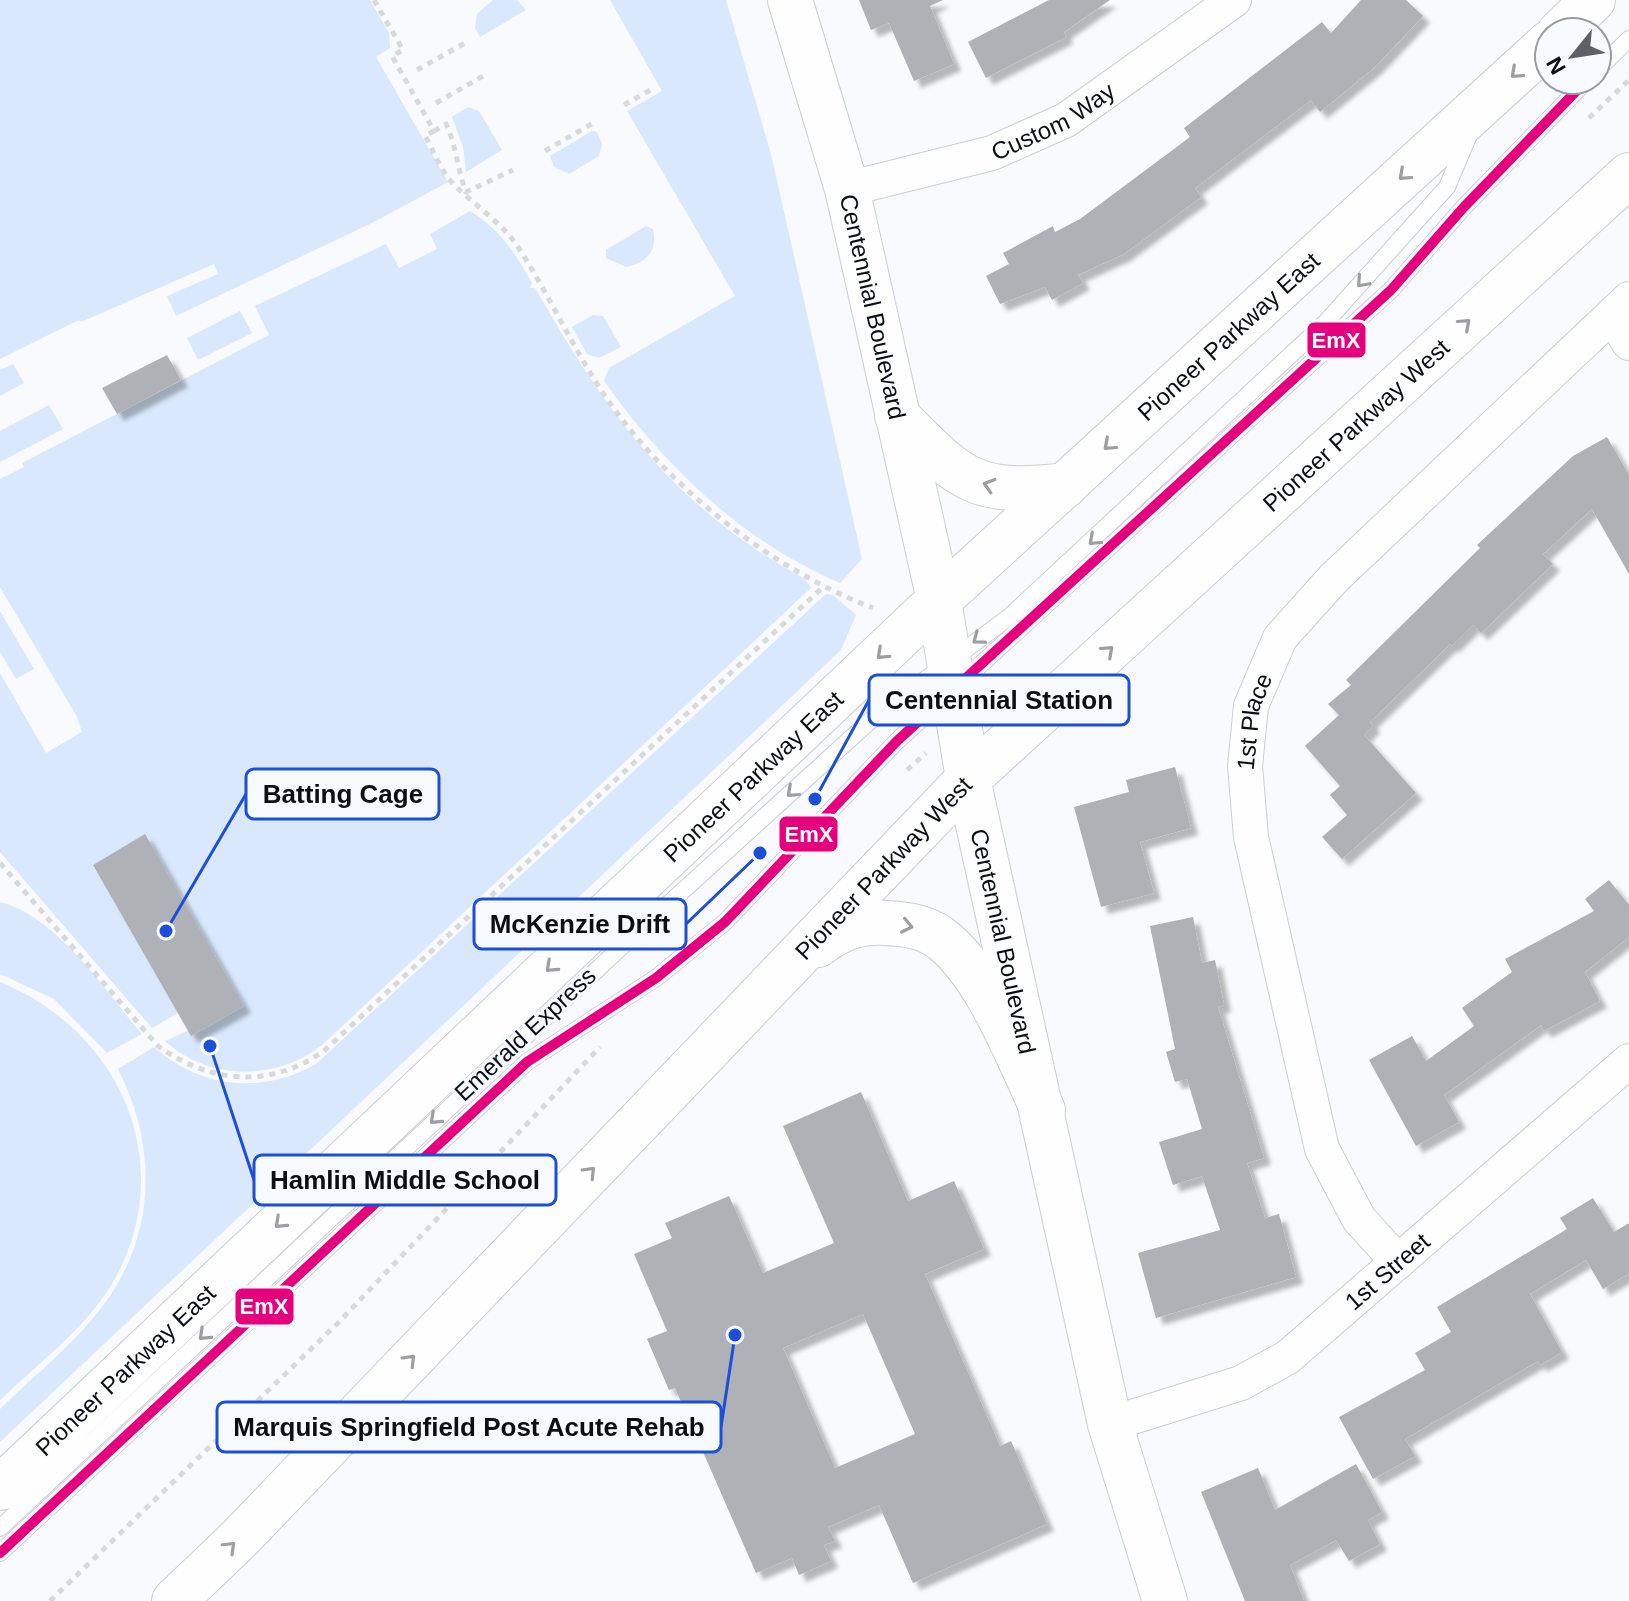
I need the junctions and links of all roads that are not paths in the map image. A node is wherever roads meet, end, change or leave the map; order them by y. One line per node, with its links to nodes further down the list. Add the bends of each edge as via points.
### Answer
1 (790, 0): 11 (main road, Centennial Boulevard)
2 (1234, 0): 11 (street, Custom Way, via 1066,120 992,153)
3 (1593, 0): 4 (main road)
4 (1576, 16)
5 (1629, 39): 6 (lane)
6 (1613, 54)
7 (1533, 57): 9 (main road, Pioneer Parkway East, one-way to 9)
8 (1572, 96): 16 (lane, Emerald Express, via 1391,290)
9 (1482, 103): 14 (main road, Pioneer Parkway East, one-way to 14); 16 (lane, Emerald Express, one-way to 16, via 1447,187 1326,322)
10 (1629, 175): 17 (main road, Pioneer Parkway West, one-way to 10)
11 (847, 189): 13 (main road, Centennial Boulevard)
12 (1623, 319): 21 (street, 1st Place, via 1334,578 1280,638 1251,706 1245,766 1251,837 1322,1149 1359,1219)
13 (897, 416): 14 (main road, one-way to 13, via 1017,491 987,488 942,462); 15 (main road, Centennial Boulevard)
14 (1066, 485): 15 (main road, Pioneer Parkway East)
15 (939, 600): 16 (main road, Centennial Boulevard); 23 (main road, Pioneer Parkway East, one-way to 23)
16 (951, 677): 17 (main road, Centennial Boulevard); 24 (lane, Emerald Express, one-way to 24, via 870,721); 25 (lane, Emerald Express, via 725,922 656,978 527,1062)
17 (968, 779): 18 (main road, Pioneer Parkway West); 20 (main road, Centennial Boulevard)
18 (787, 967): 20 (main road, one-way to 20, via 837,930 868,922 911,924 939,937 970,971 996,1013); 26 (main road, Pioneer Parkway West, one-way to 18)
19 (1629, 1061): 21 (street, 1st Street)
20 (1043, 1110): 22 (main road, Centennial Boulevard)
21 (1398, 1262): 22 (street, 1st Street, via 1288,1357 1241,1383)
22 (1110, 1424): 27 (main road, Centennial Boulevard)
23 (0, 1488)
24 (0, 1528)
25 (0, 1553)
26 (174, 1601)
27 (1165, 1601)

